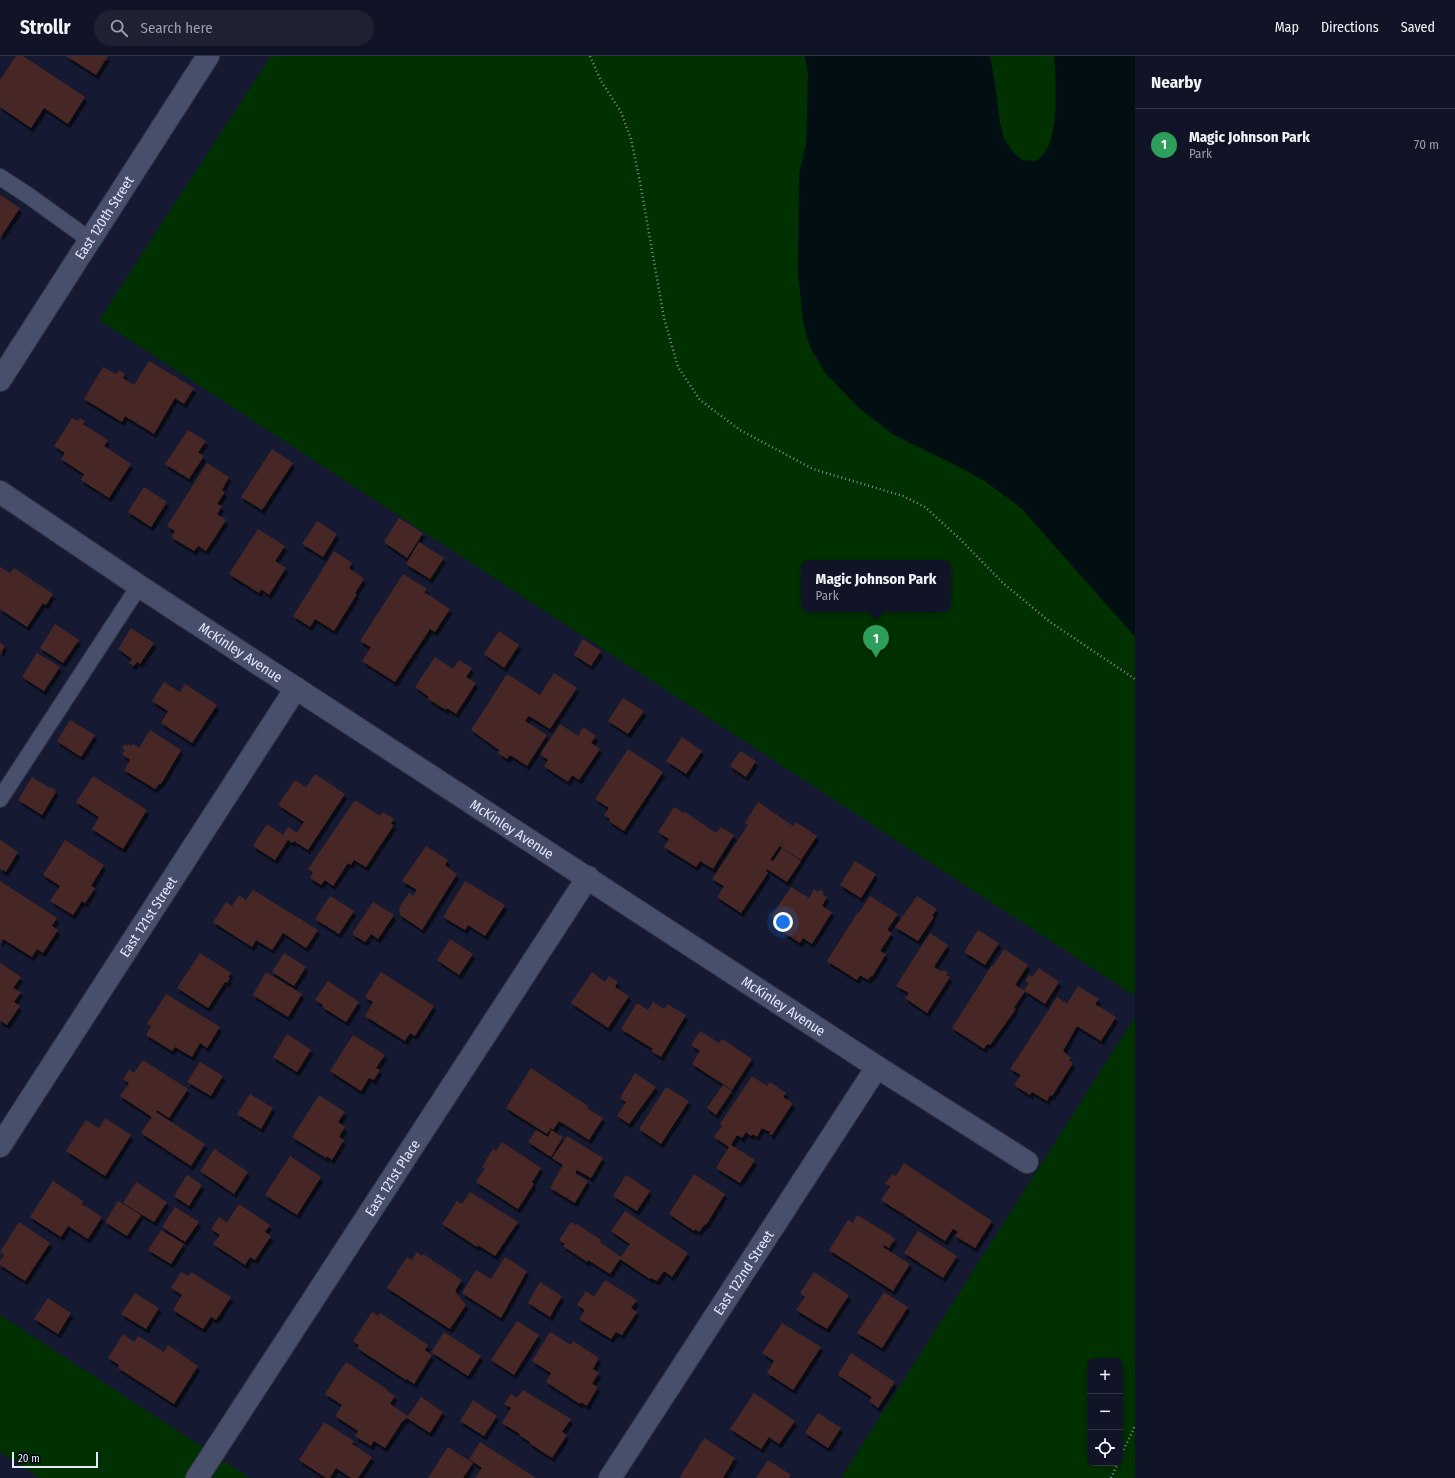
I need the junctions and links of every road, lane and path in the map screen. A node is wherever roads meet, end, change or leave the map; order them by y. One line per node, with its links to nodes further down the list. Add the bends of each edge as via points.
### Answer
1 (208, 56): 4 (street, East 120th Street)
2 (590, 56): 8 (path, via 600,81 621,112 631,139 664,318 678,367 700,400 740,430 813,469 903,496 925,507 1003,584 1050,622)
3 (0, 177): 4 (lane)
4 (90, 240): 5 (street, East 120th Street)
5 (0, 380)
6 (0, 492): 7 (street, McKinley Avenue)
7 (139, 586): 9 (street, McKinley Avenue); 10 (lane)
8 (1135, 679)
9 (296, 688): 11 (street, McKinley Avenue); 13 (street, East 121st Street)
10 (0, 799)
11 (588, 877): 12 (street, McKinley Avenue); 18 (street, East 121st Place)
12 (877, 1067): 14 (street, McKinley Avenue); 19 (street, East 122nd Street)
13 (0, 1146)
14 (1027, 1162)
15 (1135, 1426): 16 (path)
16 (1123, 1451)
17 (1117, 1466): 20 (path)
18 (197, 1478)
19 (610, 1478)
20 (1111, 1478)

